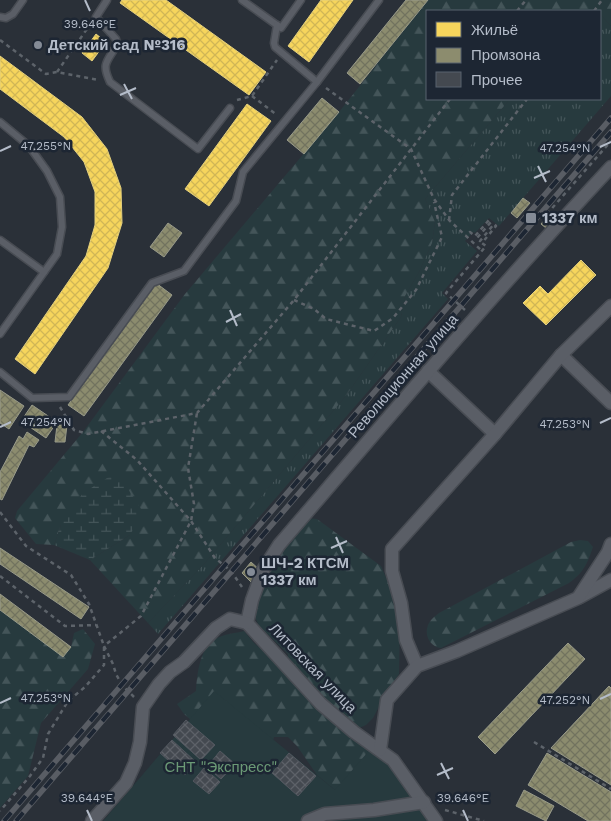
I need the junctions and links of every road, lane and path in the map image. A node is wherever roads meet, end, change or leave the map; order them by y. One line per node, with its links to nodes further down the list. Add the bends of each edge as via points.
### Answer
1 (22, 0): 8 (lane, via 12,14)
2 (107, 0): 9 (lane)
3 (242, 0): 10 (lane)
4 (301, 0): 10 (lane, via 281,28)
5 (379, 0): 15 (lane)
6 (526, 0): 7 (path)
7 (518, 10)
8 (0, 17)
9 (96, 17): 13 (path); 14 (lane, via 116,39 117,45 104,70)
10 (277, 25): 12 (lane, via 274,43)
11 (0, 40): 13 (path, via 46,74)
12 (281, 53): 15 (lane); 16 (path)
13 (57, 72): 14 (path)
14 (110, 82): 20 (lane, via 198,149)
15 (317, 82): 21 (lane)
16 (252, 96): 20 (path, via 236,100); 21 (path)
17 (342, 100): 23 (path)
18 (449, 100): 23 (path)
19 (525, 100): 26 (path, via 452,195)
20 (230, 108)
21 (284, 121): 38 (lane, via 243,172 236,201 184,270 152,283 69,397)
22 (0, 122): 30 (lane, via 29,146 60,197 62,227 57,254)
23 (411, 149): 25 (path); 31 (path)
24 (611, 167): 33 (street, Революционная улица)
25 (434, 199): 26 (path); 31 (path, via 442,237 416,290 393,318 374,331 326,319)
26 (448, 220): 27 (path)
27 (466, 236): 29 (path); 29 (path, via 470,232 475,236 489,220 492,222 477,238 480,240 494,224 496,226 482,243 486,246)
28 (0, 240): 30 (lane)
29 (482, 251): 33 (path, via 446,293 468,313 461,321)
30 (44, 272): 34 (lane)
31 (294, 300): 40 (path)
32 (611, 306): 35 (street)
33 (468, 327): 36 (street, Революционная улица)
34 (0, 334)
35 (561, 355): 39 (street); 42 (street)
36 (428, 371): 42 (street); 49 (street, Революционная улица, via 279,545 263,570)
37 (0, 372): 38 (lane, via 32,398)
38 (54, 398): 41 (path, via 74,430 88,434)
39 (611, 403)
40 (196, 413): 41 (path); 44 (path, via 188,468 194,504)
41 (101, 432): 44 (path, via 137,460)
42 (495, 434): 53 (street, via 392,548 392,570 406,640)
43 (0, 512): 51 (path, via 26,546 71,575 89,604)
44 (191, 521): 49 (path, via 215,558 231,571); 52 (path, via 141,616)
45 (611, 544): 48 (street)
46 (0, 576): 51 (path, via 65,626)
47 (611, 580): 48 (street)
48 (578, 598): 53 (street)
49 (252, 600): 50 (street, Революционная улица)
50 (247, 623): 54 (street, via 230,619 216,628 170,672); 56 (street, Литовская улица, via 321,704)
51 (96, 625): 52 (path)
52 (104, 646): 54 (path, via 122,685); 59 (path, via 104,665 68,701 48,734 43,758)
53 (416, 666): 56 (street, via 387,700)
54 (143, 707): 60 (street, via 135,763 126,783)
55 (534, 742): 57 (path)
56 (380, 750): 58 (street, Литовская улица, via 394,760)
57 (611, 789)
58 (424, 802): 61 (street, via 325,814); 62 (street, Литовская улица); 63 (path)
59 (0, 811)
60 (92, 821)
61 (308, 821)
62 (436, 821)
63 (484, 821)

